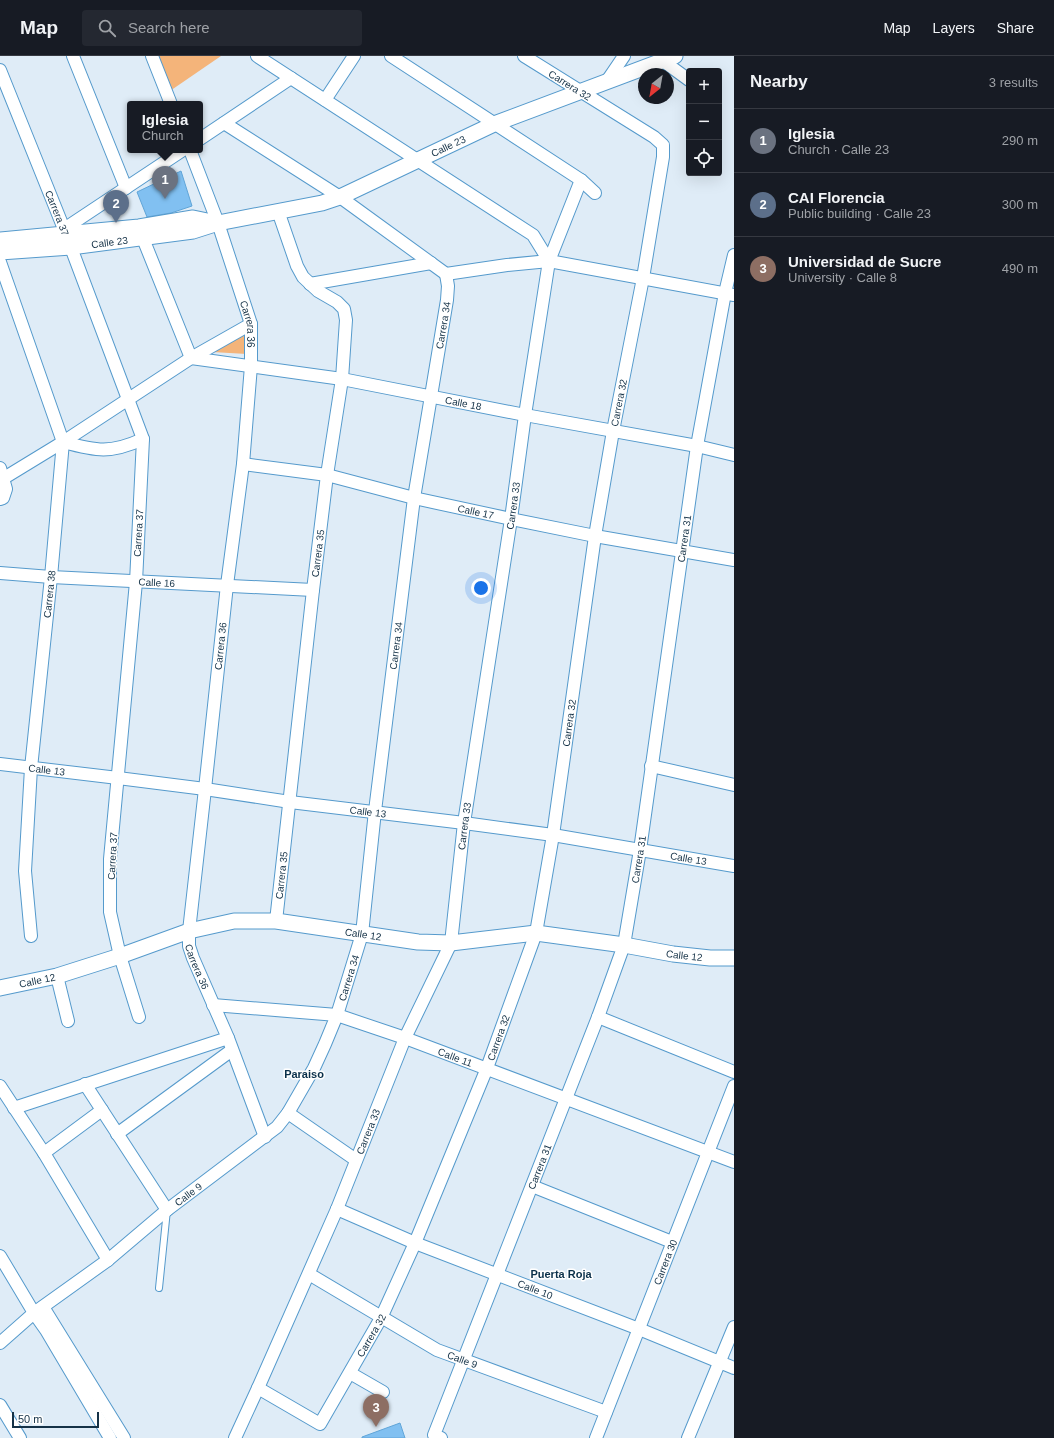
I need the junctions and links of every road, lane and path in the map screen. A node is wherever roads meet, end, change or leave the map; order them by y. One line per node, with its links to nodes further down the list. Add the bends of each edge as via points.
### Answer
1 (73, 56): 23 (street)
2 (152, 56): 15 (street)
3 (257, 56): 11 (street)
4 (354, 56): 14 (street)
5 (391, 56): 17 (street)
6 (624, 56): 12 (street)
7 (528, 57): 13 (street, Carrera 32)
8 (669, 58): 10 (street); 12 (street, Calle 23)
9 (0, 70): 29 (street, Carrera 37)
10 (686, 77)
11 (291, 78): 14 (street); 16 (street)
12 (607, 82): 13 (street, Calle 23)
13 (581, 92): 17 (street, Calle 23); 37 (street, Carrera 32, via 663,145)
14 (325, 100): 21 (street)
15 (170, 101)
16 (224, 123): 18 (street); 25 (street)
17 (494, 124): 21 (street, Calle 23); 22 (street)
18 (203, 137)
19 (178, 153): 23 (street)
20 (191, 153): 27 (street, Carrera 36)
21 (419, 160): 25 (street, Calle 23); 33 (street, via 533,235)
22 (581, 180): 24 (street); 33 (street, Carrera 33)
23 (126, 188): 29 (street)
24 (595, 193)
25 (340, 198): 26 (street, Calle 23); 35 (street)
26 (278, 211): 27 (street, Calle 23); 38 (street, Carrera 35, via 297,266)
27 (218, 224): 28 (street, Calle 23, via 193,218); 40 (street, Carrera 36)
28 (141, 232): 29 (street, Calle 23); 41 (street)
29 (67, 237): 30 (street, Calle 23); 31 (street, Calle 23); 45 (street, Carrera 37)
30 (0, 240)
31 (0, 252)
32 (734, 255): 39 (street, Carrera 31)
33 (549, 261): 36 (street); 37 (street); 46 (street, Carrera 33)
34 (0, 262): 49 (street, Carrera 38)
35 (431, 263): 36 (street); 38 (street)
36 (446, 274): 44 (street, Carrera 34, via 447,300)
37 (643, 278): 39 (street); 47 (street, Carrera 32)
38 (310, 284): 43 (street, Carrera 35, via 344,309 346,320)
39 (730, 294): 50 (street, Carrera 31)
40 (251, 324): 41 (street); 42 (street, Carrera 36)
41 (191, 358): 42 (street, Calle 18); 45 (street)
42 (251, 366): 43 (street, Calle 18); 52 (street, Carrera 36)
43 (342, 379): 44 (street, Calle 18); 54 (street, Carrera 35)
44 (431, 397): 46 (street, Calle 18); 55 (street, Carrera 34)
45 (128, 399): 48 (street, Carrera 37); 49 (street)
46 (525, 415): 47 (street, Calle 18); 57 (street, Carrera 33)
47 (613, 431): 50 (street, Calle 18); 58 (street, Carrera 32)
48 (143, 439): 49 (street, via 129,446 106,450); 63 (street, Carrera 37)
49 (63, 442): 53 (street); 62 (street, Carrera 38)
50 (697, 446): 51 (street, Calle 18); 59 (street, Carrera 31)
51 (734, 455)
52 (243, 464): 54 (street, Calle 17); 64 (street, Carrera 36)
53 (2, 473): 56 (street, via 6,489 3,498)
54 (327, 475): 55 (street, Calle 17); 65 (street, Carrera 35)
55 (414, 498): 57 (street, Calle 17); 73 (street, Carrera 34)
56 (0, 499)
57 (511, 519): 58 (street, Calle 17); 74 (street, Carrera 33)
58 (595, 536): 59 (street, Calle 17); 75 (street, Carrera 32)
59 (682, 552): 60 (street, Calle 17); 67 (street, Carrera 31)
60 (734, 560)
61 (0, 574): 62 (street, Calle 16)
62 (52, 577): 63 (street, Calle 16); 68 (street, Carrera 38)
63 (136, 582): 64 (street, Calle 16); 69 (street, Carrera 37)
64 (226, 585): 65 (street, Calle 16); 71 (street, Carrera 36)
65 (313, 590): 72 (street, Carrera 35)
66 (0, 764): 68 (street, Calle 13)
67 (651, 766): 70 (street); 76 (street, Carrera 31)
68 (31, 768): 69 (street, Calle 13); 82 (street, Carrera 38, via 25,871)
69 (118, 778): 71 (street, Calle 13); 85 (street, Carrera 37, via 110,859 110,912)
70 (734, 785)
71 (205, 789): 72 (street, Calle 13); 79 (street, Carrera 36)
72 (290, 802): 73 (street, Calle 13); 78 (street, Carrera 35)
73 (375, 811): 74 (street, Calle 13); 81 (street, Carrera 34)
74 (464, 823): 75 (street, Calle 13); 83 (street, Carrera 33)
75 (553, 835): 76 (street, Calle 13); 80 (street, Carrera 32)
76 (640, 850): 77 (street, Calle 13); 84 (street, Carrera 31)
77 (734, 866)
78 (276, 921): 79 (street, Calle 12, via 234,921); 81 (street, Calle 12)
79 (189, 931): 85 (street, Calle 12); 89 (street, Carrera 36, via 189,946)
80 (536, 932): 83 (street, Calle 12); 84 (street, Calle 12); 97 (street, Carrera 32)
81 (362, 934): 83 (street, Calle 12, via 418,942); 90 (street, Carrera 34)
82 (31, 936)
83 (451, 943): 95 (street, Carrera 33)
84 (624, 945): 86 (street, Calle 12, via 673,954); 92 (street, Carrera 31)
85 (120, 956): 87 (street, Calle 12); 91 (street, Carrera 37)
86 (734, 958)
87 (57, 976): 88 (street, Calle 12); 93 (street)
88 (0, 988)
89 (213, 1005): 90 (street, Calle 11); 94 (street, Carrera 36)
90 (337, 1015): 95 (street, Calle 11); 105 (street, Calle 9, via 314,1068)
91 (139, 1017)
92 (598, 1017): 98 (street); 102 (street, Carrera 31)
93 (68, 1021)
94 (228, 1038): 96 (street, Carrera 36); 99 (street)
95 (405, 1038): 97 (street, Calle 11); 110 (street, Carrera 33)
96 (232, 1050): 106 (street); 107 (street, Carrera 36)
97 (487, 1068): 102 (street, Calle 11); 116 (street, Carrera 32)
98 (734, 1072)
99 (85, 1084): 103 (street); 104 (street)
100 (0, 1086): 103 (street)
101 (734, 1086): 108 (street, Carrera 30)
102 (566, 1098): 108 (street, Calle 11); 112 (street, Carrera 31)
103 (14, 1108): 109 (street)
104 (102, 1110): 106 (street); 109 (street)
105 (288, 1113): 107 (street, Calle 9); 110 (street)
106 (117, 1134): 114 (street)
107 (265, 1137): 114 (street, Calle 9)
108 (709, 1152): 111 (street, Calle 11); 115 (street, Carrera 30)
109 (44, 1153): 118 (street)
110 (356, 1160): 113 (street, Carrera 33)
111 (734, 1162)
112 (532, 1186): 115 (street); 120 (street, Carrera 31)
113 (336, 1209): 116 (street, Calle 10); 119 (street, Carrera 33)
114 (167, 1210): 118 (street, Calle 9); 121 (lane)
115 (672, 1242): 125 (street, Carrera 30)
116 (415, 1243): 120 (street, Calle 10); 123 (street, Carrera 32)
117 (0, 1256): 122 (street)
118 (108, 1260): 122 (street, Calle 9)
119 (309, 1274): 123 (street, Calle 9); 131 (street, Carrera 33)
120 (497, 1276): 125 (street, Calle 10); 127 (street, Carrera 31)
121 (160, 1288)
122 (38, 1310): 126 (street, Calle 9); 135 (street, via 46,1330)
123 (381, 1318): 127 (street, Calle 9, via 437,1350); 130 (street, Carrera 32)
124 (734, 1328): 128 (street)
125 (638, 1329): 128 (street, Calle 10); 134 (street, Carrera 30)
126 (0, 1343)
127 (464, 1360): 134 (street, Calle 9); 136 (street, Carrera 31)
128 (720, 1363): 129 (street, Calle 10); 142 (street)
129 (734, 1368)
130 (350, 1373): 131 (street, Carrera 32, via 320,1424); 132 (street)
131 (258, 1388): 140 (street, Carrera 33)
132 (383, 1392)
133 (0, 1406): 137 (street)
134 (606, 1412): 141 (street, Carrera 30)
135 (103, 1415): 138 (street); 139 (street)
136 (437, 1437)
137 (20, 1438)
138 (110, 1438)
139 (124, 1438)
140 (235, 1438)
141 (596, 1438)
142 (688, 1438)

